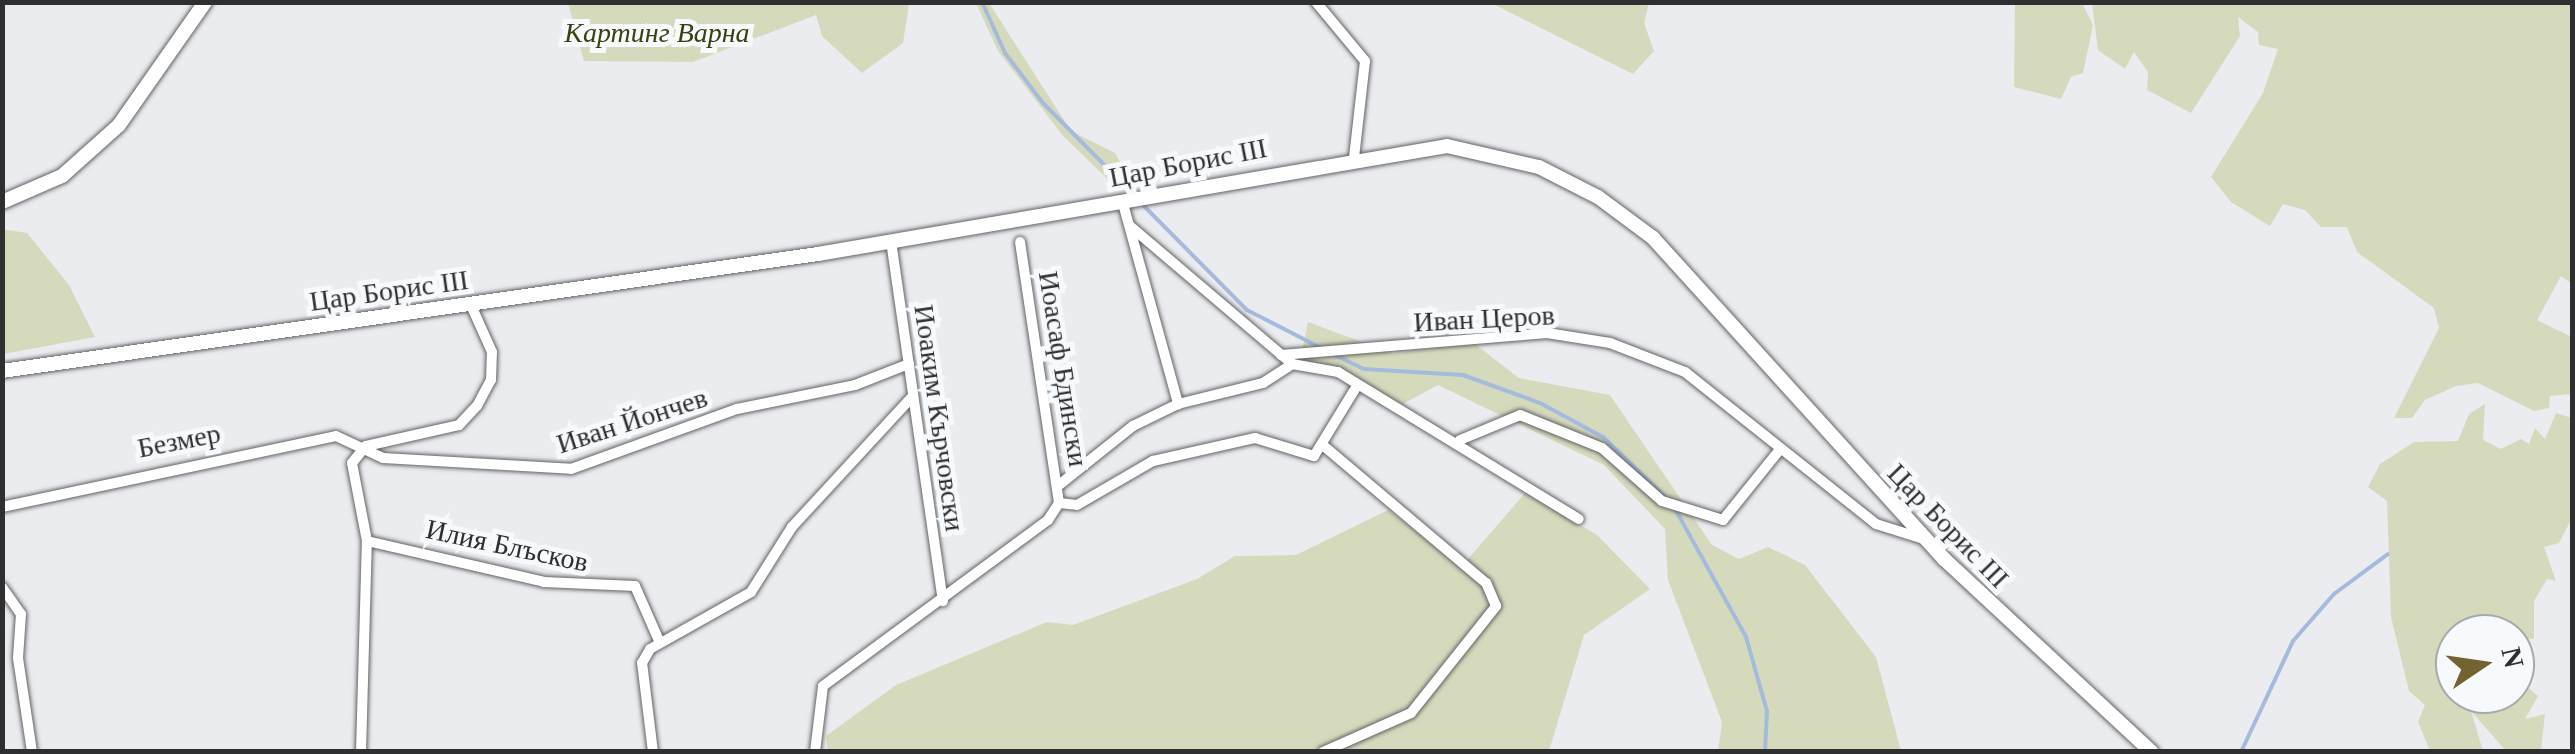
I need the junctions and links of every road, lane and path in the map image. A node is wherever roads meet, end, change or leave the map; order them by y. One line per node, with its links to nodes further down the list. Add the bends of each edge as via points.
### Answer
1 (205, 2): 5 (street, via 119,125 62,176)
2 (1316, 2): 3 (street, via 1364,61)
3 (1354, 158): 4 (street, Цар Борис III); 25 (street, Цар Борис III, via 1447,146 1539,167 1598,197 1706,292)
4 (1122, 200): 6 (street); 7 (street, Цар Борис III)
5 (2, 202)
6 (1130, 226): 10 (street); 16 (street)
7 (890, 240): 9 (street, Цар Борис III); 11 (street, Иоаким Кърчовски)
8 (1020, 242): 21 (street, Иоасаф Бдински)
9 (471, 305): 13 (street, Цар Борис III); 18 (street, via 492,352 491,380 477,406 459,424)
10 (1280, 355): 12 (street); 20 (street, Иван Церов, via 1548,334 1610,343 1685,372)
11 (909, 364): 15 (street, Иоаким Кърчовски); 18 (street, Иван Йончев, via 855,385 737,409 571,469 382,458)
12 (1292, 364): 14 (street, via 1320,363); 16 (street, via 1262,383)
13 (2, 371)
14 (1355, 388): 17 (street); 19 (street)
15 (912, 397): 28 (street, Иоаким Кърчовски); 29 (street, via 792,527 750,592)
16 (1178, 404): 21 (street, via 1133,426)
17 (1460, 440): 20 (street, via 1520,415 1602,448 1662,501 1723,520); 24 (street)
18 (366, 446): 23 (street, Безмер, via 349,437 318,438); 26 (street, via 352,463)
19 (1325, 447): 22 (street, via 1303,458 1256,438 1186,452 1077,505); 34 (street, via 1486,584 1496,606 1411,714)
20 (1781, 448): 25 (street, Иван Церов, via 1876,524)
21 (1059, 486): 22 (street, Иоасаф Бдински)
22 (1059, 503): 28 (street)
23 (2, 508)
24 (1579, 518)
25 (1925, 540): 35 (street, Цар Борис III)
26 (367, 541): 29 (street, Илия Блъсков, via 544,582 635,586); 31 (street)
27 (2, 587): 30 (street, via 21,614 18,658)
28 (942, 601): 33 (street, via 823,686)
29 (660, 643): 32 (street, via 642,663)
30 (32, 752)
31 (360, 752)
32 (653, 752)
33 (816, 752)
34 (1323, 752)
35 (2152, 752)

